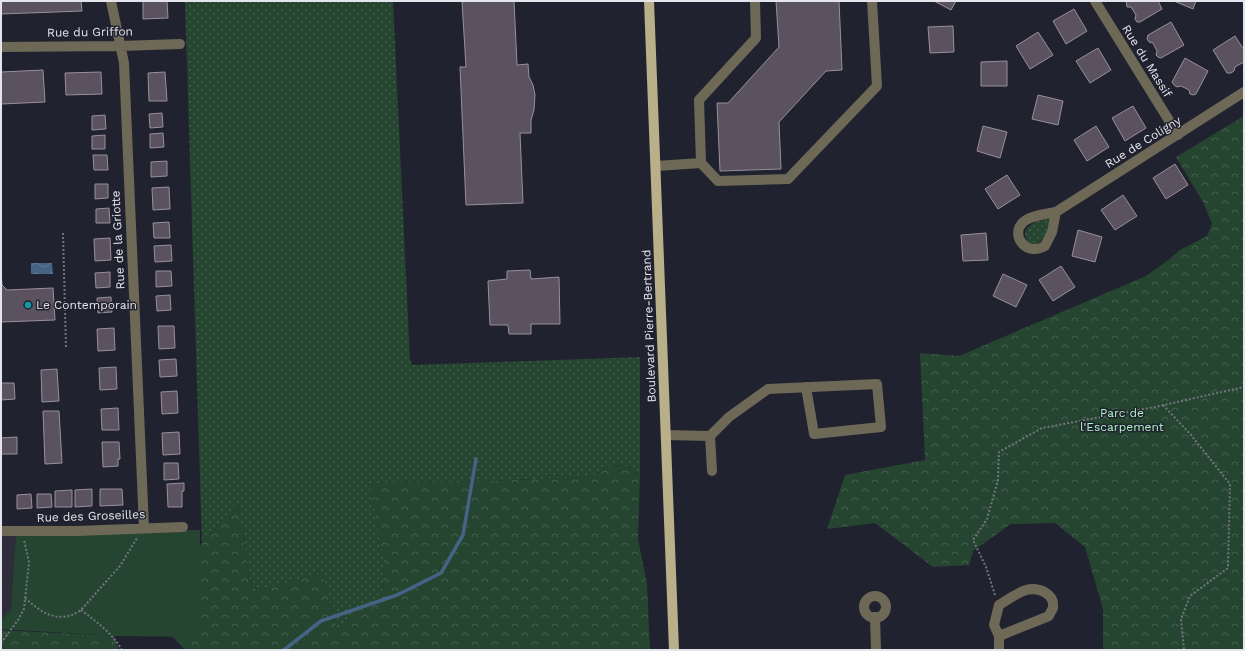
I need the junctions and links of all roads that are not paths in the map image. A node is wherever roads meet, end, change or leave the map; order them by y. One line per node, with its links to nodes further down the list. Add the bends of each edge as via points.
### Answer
1 (111, 1): 8 (street, Rue de la Griotte)
2 (649, 1): 12 (main road, Boulevard Pierre-Bertrand)
3 (755, 1): 11 (street, via 756,38 698,100)
4 (872, 1): 11 (street, via 877,86 788,179 718,181)
5 (1095, 1): 10 (street, Rue du Massif)
6 (180, 44): 8 (street, Rue du Griffon)
7 (1, 46): 8 (street, Rue du Griffon)
8 (120, 46): 19 (street, Rue de la Griotte, via 124,63)
9 (1244, 92): 10 (street, Rue de Coligny)
10 (1178, 135): 13 (street, Rue de Coligny)
11 (701, 163): 12 (street)
12 (656, 166): 15 (main road, Boulevard Pierre-Bertrand)
13 (1056, 212)
14 (806, 387): 14 (street, via 878,384 881,427 814,434); 16 (street, via 768,389 729,417)
15 (666, 435): 16 (street); 23 (main road, Boulevard Pierre-Bertrand)
16 (710, 436): 17 (street)
17 (712, 471)
18 (183, 527): 19 (street, Rue des Groseilles)
19 (143, 528): 20 (street, Rue des Groseilles)
20 (1, 531)
21 (875, 617): 24 (street)
22 (998, 636): 22 (street, via 1049,616 1053,608 1048,594 1039,590 1026,590 999,605 994,625); 25 (street)
23 (674, 650)
24 (876, 650)
25 (999, 650)

